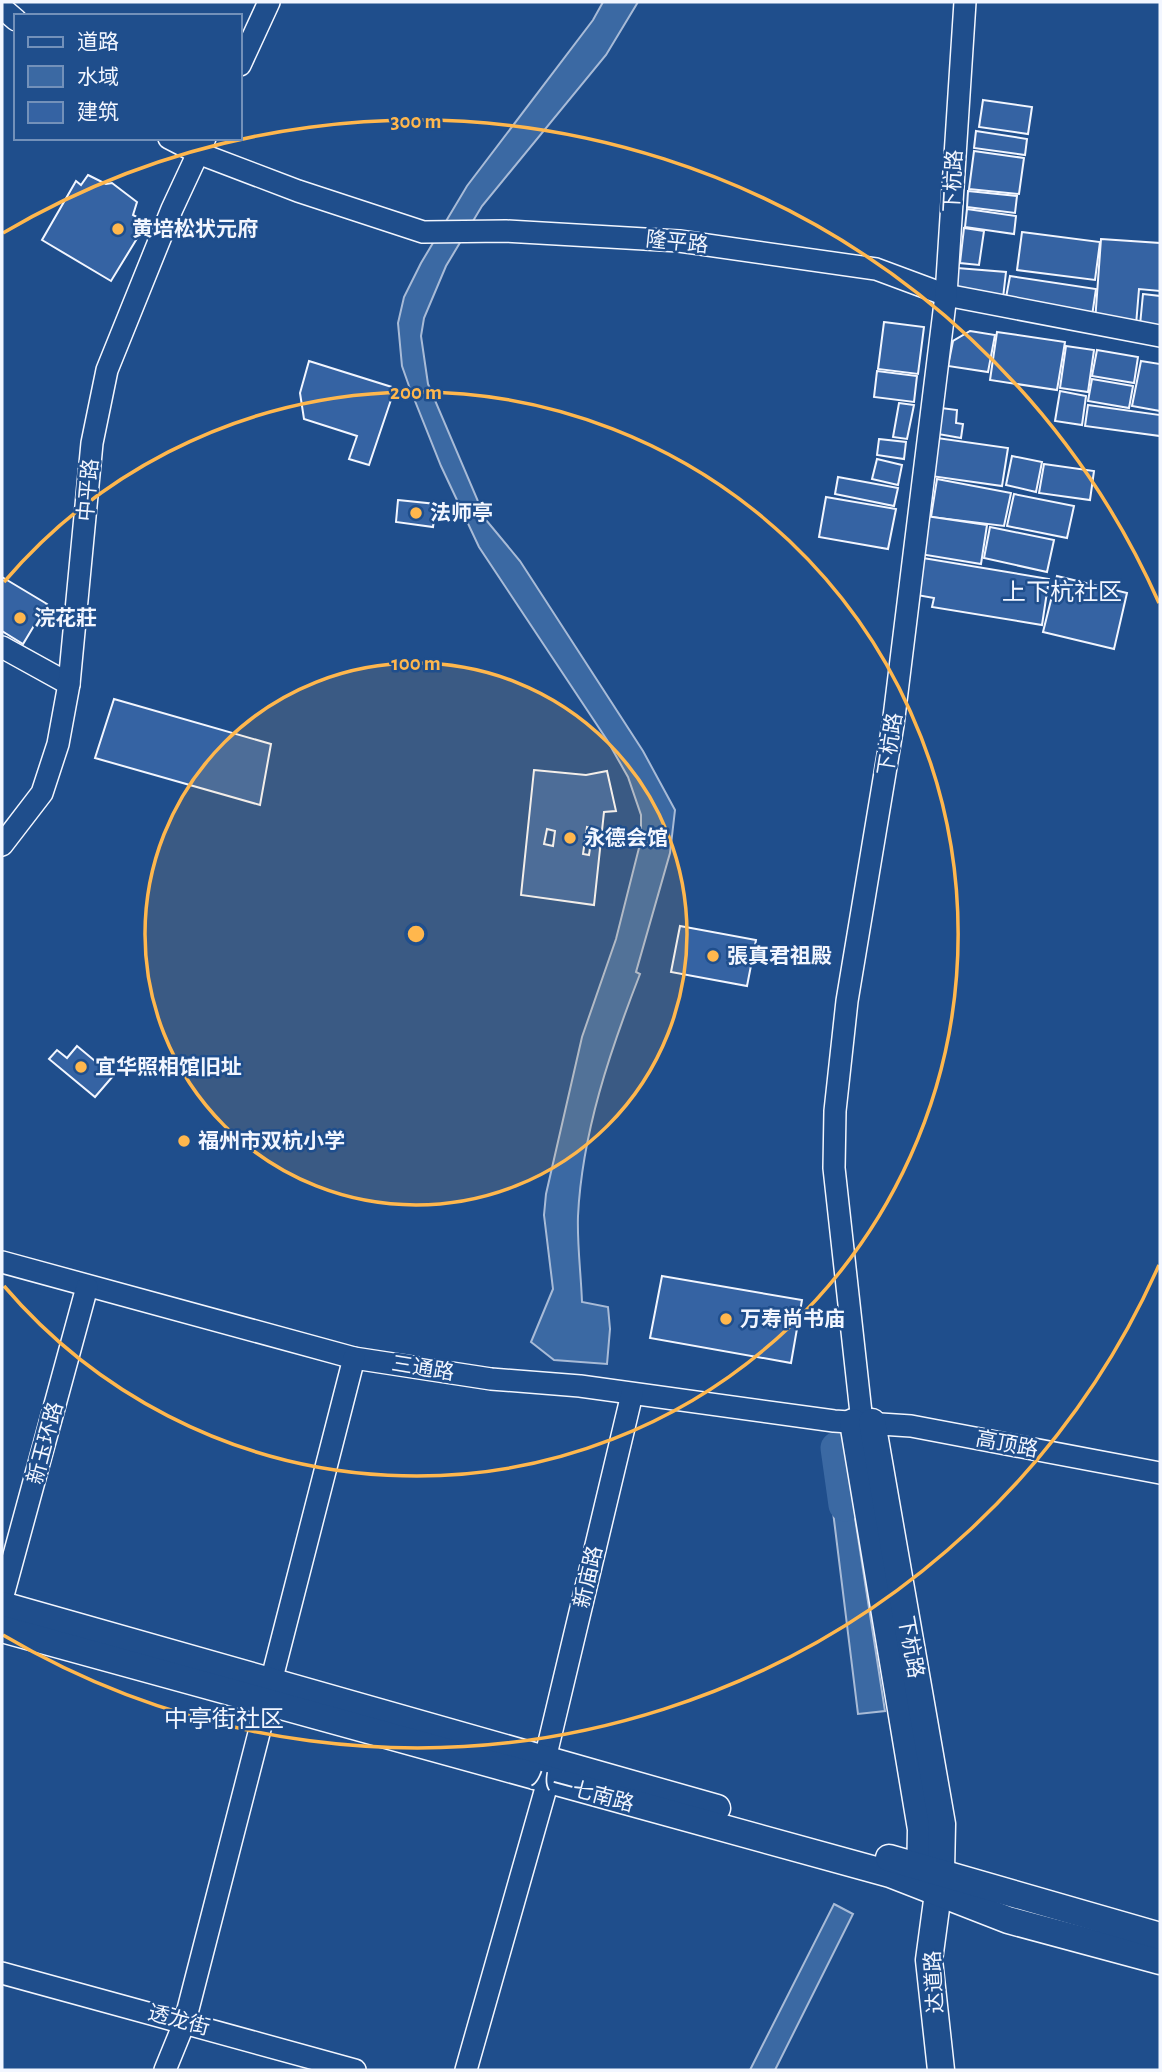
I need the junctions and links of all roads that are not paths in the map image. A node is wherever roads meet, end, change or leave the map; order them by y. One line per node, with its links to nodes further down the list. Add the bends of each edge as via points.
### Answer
1 (269, 2): 3 (street)
2 (965, 2): 6 (street, 下杭路)
3 (242, 61)
4 (178, 140): 5 (street, 隆平路)
5 (201, 145): 6 (street, 隆平路, via 298,191 423,232 678,241 876,269); 9 (street, 中平路, via 135,297 99,397)
6 (946, 295): 7 (street, 隆平路); 15 (street, 下杭路, via 893,725 847,1000 835,1111 834,1168)
7 (1160, 336)
8 (2, 647): 9 (street)
9 (69, 684): 10 (street, 中平路, via 50,776)
10 (2, 845)
11 (2, 1262): 12 (street, 三通路)
12 (88, 1287): 13 (street, 三通路); 17 (street, 新玉环路)
13 (354, 1358): 14 (street, 三通路); 20 (street)
14 (632, 1394): 15 (street, 三通路); 21 (street, 新庙路)
15 (862, 1422): 16 (street, 高顶路, via 911,1426); 22 (main road, 下杭路)
16 (1160, 1473)
17 (2, 1599)
18 (2, 1605): 20 (main road, 八一七南路)
19 (2, 1629): 20 (main road, 八一七南路)
20 (269, 1692): 21 (main road, 八一七南路); 26 (street)
21 (546, 1770): 22 (main road, 八一七南路); 29 (street, 新庙路)
22 (930, 1880): 23 (main road, 八一七南路, via 1014,1896); 24 (main road, 八一七南路, via 1008,1920); 30 (main road, via 916,1962); 31 (main road, 达道路, via 929,1960)
23 (1160, 1936)
24 (1160, 1961)
25 (2, 1972): 26 (street, 透龙街)
26 (185, 2021): 27 (street); 28 (street, 透龙街)
27 (165, 2070)
28 (355, 2070)
29 (466, 2070)
30 (925, 2070)
31 (941, 2070)

